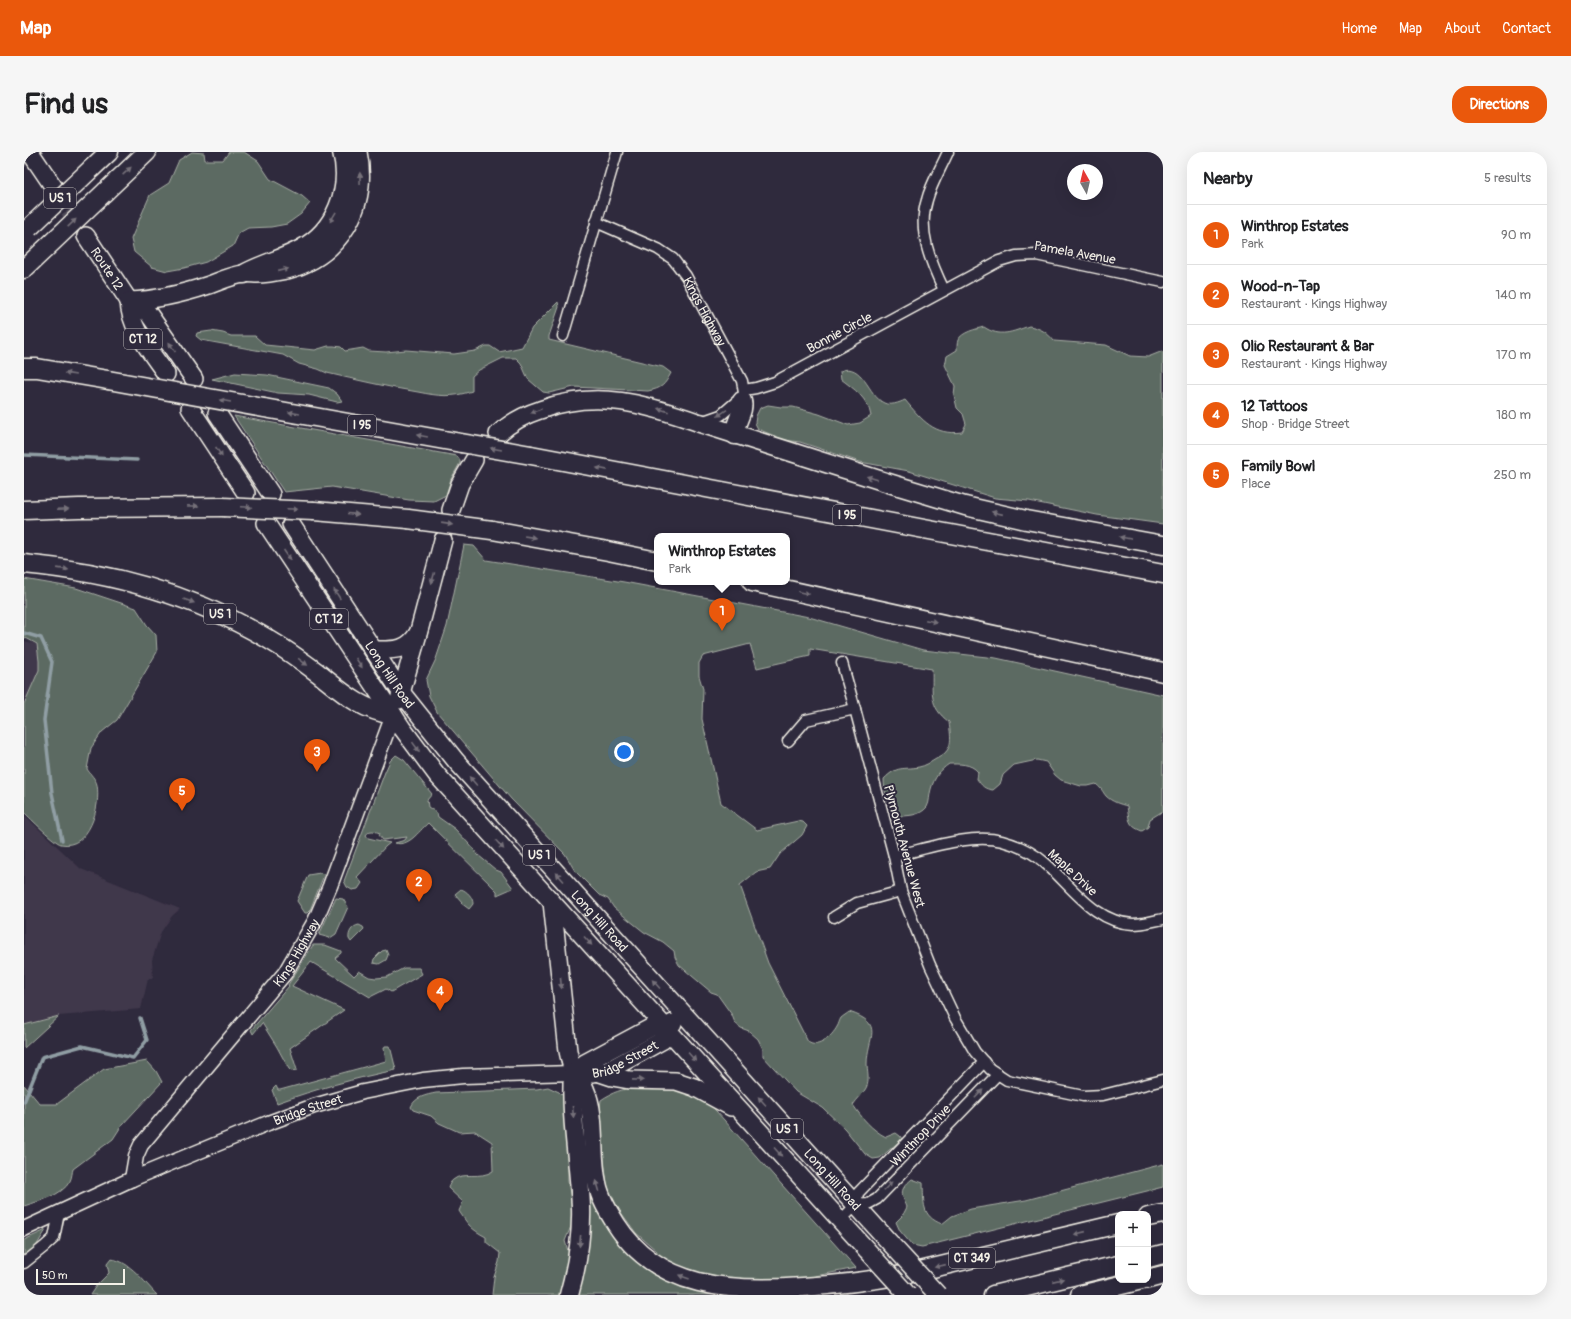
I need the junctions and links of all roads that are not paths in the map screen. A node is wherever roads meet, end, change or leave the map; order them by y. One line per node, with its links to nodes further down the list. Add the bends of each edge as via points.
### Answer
1 (30, 152): 8 (highway, US 1)
2 (147, 152): 12 (highway, one-way to 2, bridge)
3 (342, 152): 13 (highway, one-way to 13, via 345,169 344,187 338,208 330,222 316,238 302,248)
4 (358, 152): 13 (highway, one-way to 4, via 294,268 318,257 336,241 350,221 358,202)
5 (617, 152): 9 (street)
6 (948, 152): 15 (street, via 926,200 924,218 926,240 934,269)
7 (103, 158): 10 (highway, US 1, bridge)
8 (55, 188)
9 (596, 222): 17 (street); 21 (street, Kings Highway, via 658,249 673,259 686,276 742,381)
10 (26, 230)
11 (86, 236): 16 (highway, Route 12)
12 (24, 269)
13 (244, 274): 16 (highway, via 166,298)
14 (1163, 282): 15 (street, Pamela Avenue, via 1036,255 1016,256 999,261)
15 (944, 290): 21 (street, Bonnie Circle, via 775,382 756,388)
16 (129, 301): 19 (highway, CT 12, via 132,321); 20 (highway, one-way to 16, via 148,313)
17 (563, 336)
18 (24, 368): 28 (highway, I 95, one-way to 18, bridge, via 108,380)
19 (166, 374)
20 (194, 379)
21 (743, 396): 24 (street, one-way to 24, via 721,415); 26 (highway, via 743,409 736,423)
22 (190, 408): 29 (highway, one-way to 29)
23 (217, 413): 30 (highway)
24 (700, 423): 25 (highway, one-way to 25, via 637,403 585,400 553,405 531,413); 26 (highway)
25 (498, 434)
26 (736, 435): 36 (highway, one-way to 26, via 965,506)
27 (474, 460): 32 (highway, via 460,484)
28 (622, 473): 39 (highway, I 95); 40 (highway, via 846,524)
29 (246, 493)
30 (271, 494)
31 (24, 510): 37 (highway, one-way to 37, bridge, via 223,507 314,510 492,530)
32 (451, 510)
33 (266, 523): 50 (highway, Long Hill Road / CT 12, one-way to 50)
34 (291, 524): 44 (highway, Long Hill Road / US 1, one-way to 34)
35 (443, 540): 42 (highway, Kings Highway, one-way to 42)
36 (1163, 545)
37 (654, 561)
38 (24, 564): 50 (highway, US 1, one-way to 50, via 110,578 200,605 276,644 354,701 373,710)
39 (1163, 574)
40 (1163, 584)
41 (766, 585): 43 (highway, one-way to 43)
42 (420, 627): 44 (highway, via 414,639 405,647); 48 (highway, Kings Highway)
43 (1011, 639): 46 (highway); 47 (highway)
44 (373, 650): 48 (highway, Long Hill Road / US 1)
45 (842, 663): 49 (street, Plymouth Avenue West)
46 (1163, 672)
47 (1163, 683)
48 (401, 692): 50 (highway, Kings Highway); 57 (highway, Long Hill Road / US 1, one-way to 48, via 474,783)
49 (856, 709): 51 (street, via 806,720); 52 (street, Plymouth Avenue West)
50 (393, 715): 54 (highway, Long Hill Road / US 1, one-way to 54, via 444,782); 64 (main road, Kings Highway, via 335,874 299,951 285,973 141,1145 136,1156)
51 (788, 741)
52 (894, 856): 53 (street, Plymouth Avenue West); 56 (street, Maple Drive, via 964,840 1001,841 1035,855 1096,912 1132,924)
53 (901, 891): 55 (street, via 857,903); 59 (street, Plymouth Avenue West, via 930,965 955,1018 971,1046)
54 (552, 902): 58 (highway, Long Hill Road / US 1, one-way to 58); 60 (highway, one-way to 60, via 568,1051)
55 (834, 917)
56 (1163, 919)
57 (682, 1013): 58 (highway, Bridge Street); 65 (highway, Long Hill Road / US 1, one-way to 57)
58 (666, 1028): 60 (highway, Bridge Street, via 652,1027 585,1063); 61 (highway, Bridge Street, via 663,1040 614,1068); 63 (highway, Long Hill Road / US 1, one-way to 63)
59 (991, 1069): 62 (street, via 1008,1080 1083,1096 1103,1095); 65 (street, Winthrop Drive, via 858,1192); 65 (street, Winthrop Drive, one-way to 59, via 868,1204 877,1198)
60 (573, 1073): 61 (highway, Bridge Street); 64 (main road, Bridge Street, via 455,1077 423,1080 363,1092 281,1118); 76 (highway, one-way to 60, via 828,1285 772,1289 732,1288 696,1282 658,1265 641,1253 608,1211 594,1167 588,1098 581,1082); 80 (highway, one-way to 80, via 572,1102 580,1187 581,1231)
61 (600, 1073): 63 (highway, one-way to 63, via 629,1080 676,1081 694,1087)
62 (1163, 1080)
63 (742, 1112): 69 (highway, Long Hill Road / US 1, one-way to 69)
64 (132, 1179): 66 (main road, Bridge Street)
65 (856, 1205): 69 (street, Winthrop Drive); 83 (highway, Long Hill Road / US 1, bridge)
66 (59, 1213): 71 (main road, Bridge Street); 74 (street, via 54,1238)
67 (1163, 1214): 68 (highway)
68 (1151, 1216)
69 (840, 1221): 82 (highway, Long Hill Road / US 1, bridge)
70 (1115, 1225): 76 (highway, CT 349, one-way to 76)
71 (24, 1229)
72 (1163, 1254): 73 (highway)
73 (1151, 1257)
74 (24, 1263)
75 (1115, 1266): 84 (highway, one-way to 75)
76 (902, 1275): 81 (highway, CT 349)
77 (1163, 1275): 78 (highway)
78 (1151, 1278)
79 (1130, 1283): 85 (highway)
80 (569, 1295)
81 (826, 1295)
82 (908, 1295)
83 (938, 1295)
84 (993, 1295)
85 (1080, 1295)

